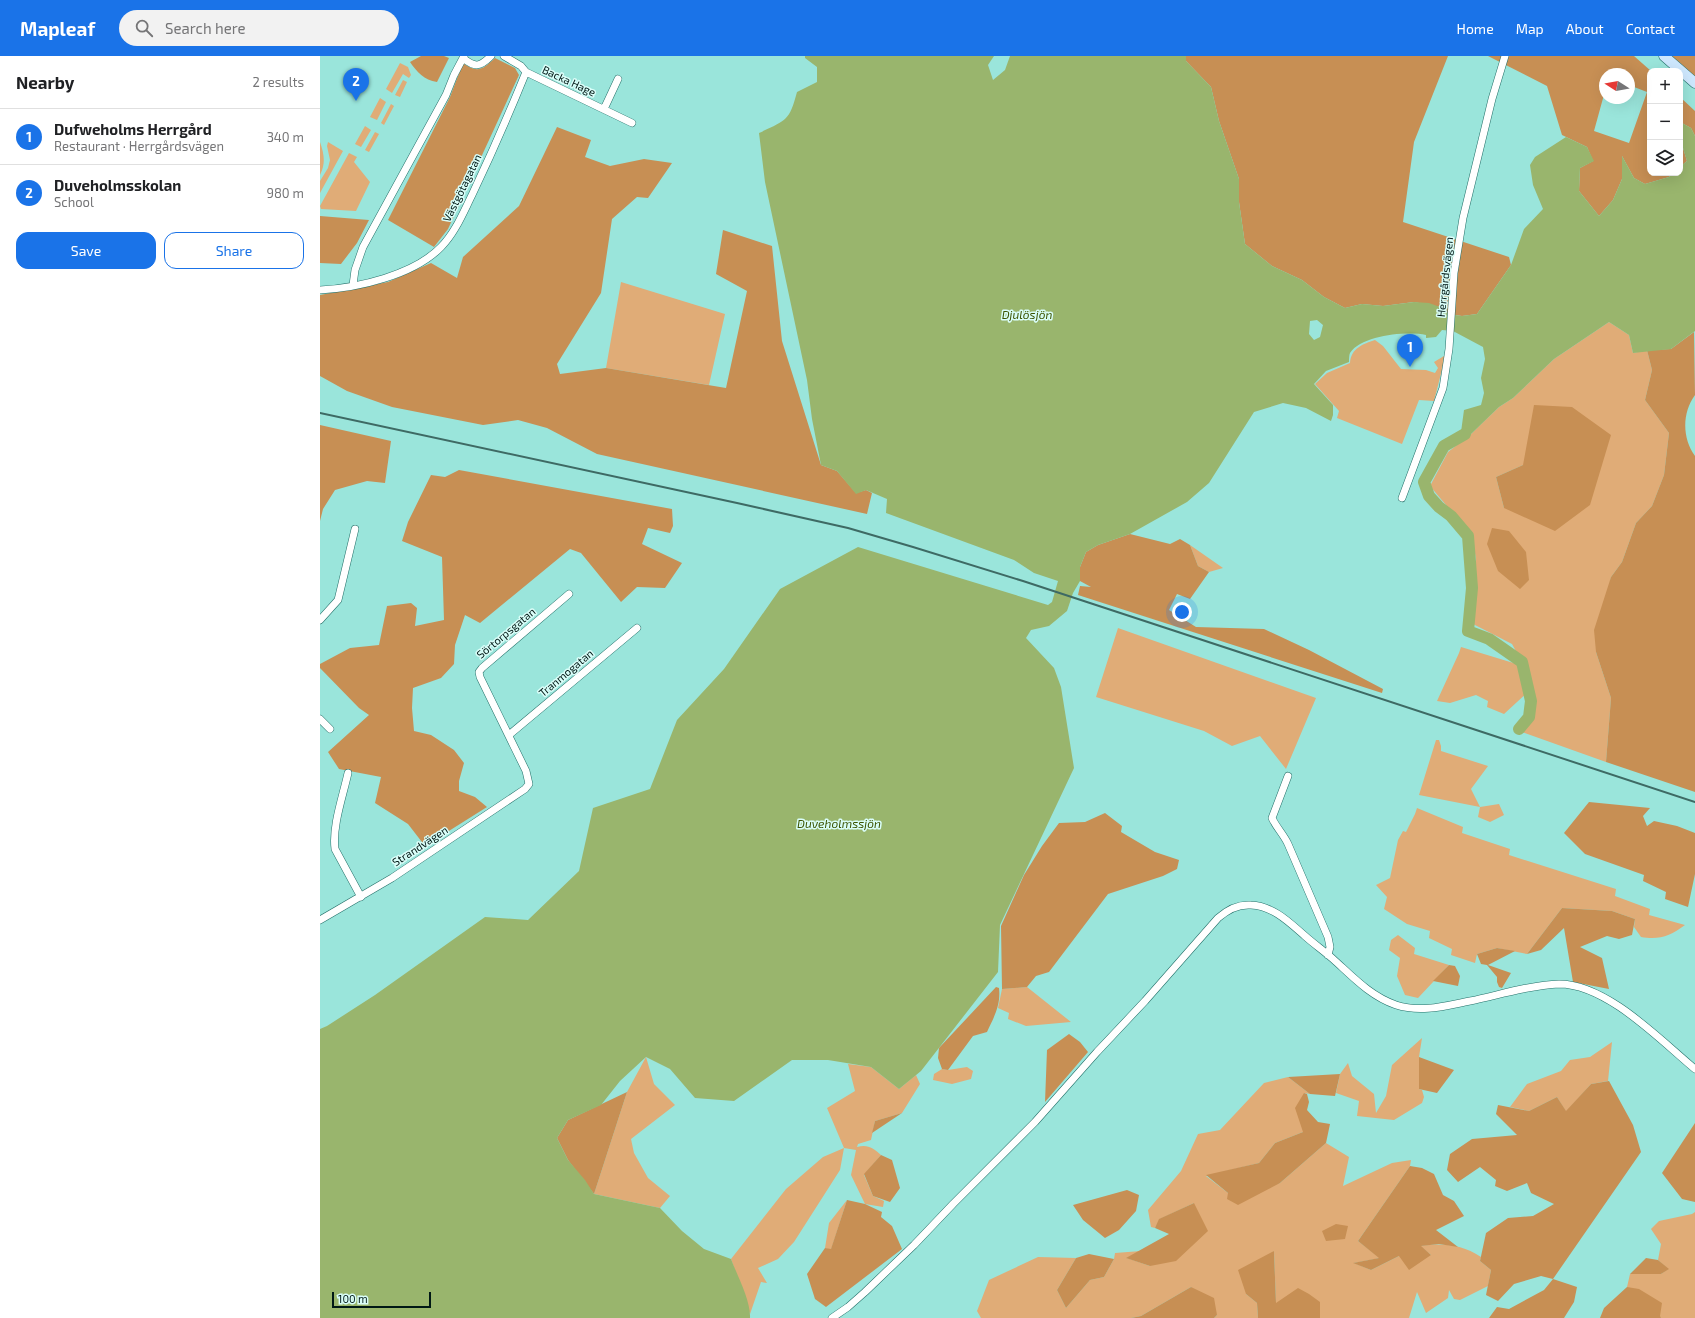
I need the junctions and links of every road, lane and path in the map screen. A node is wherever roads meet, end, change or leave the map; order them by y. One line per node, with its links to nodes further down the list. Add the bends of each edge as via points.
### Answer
1 (491, 56): 5 (street, via 478,65)
2 (504, 56): 6 (street)
3 (1505, 56): 13 (street, Herrgårdsvägen, via 1463,218 1455,266 1443,388)
4 (1664, 56): 8 (main road)
5 (463, 57): 11 (street, via 446,95 363,247)
6 (526, 72): 9 (street, Backa Hage); 11 (street, Västgötagatan, via 468,201 452,234 442,247 408,269 375,281)
7 (618, 79): 9 (street, Backa Hage)
8 (1695, 83)
9 (604, 109): 10 (street, Backa Hage)
10 (632, 123)
11 (353, 285): 12 (street, Västgötagatan)
12 (320, 290)
13 (1402, 498)
14 (355, 529): 16 (street, via 338,600)
15 (569, 594): 20 (street, Sörtorpsgatan, via 479,672)
16 (320, 620)
17 (637, 628): 20 (street, Tranmogatan)
18 (320, 719): 19 (street)
19 (330, 729)
20 (509, 735): 23 (street, Sörtorpsgatan, via 526,771)
21 (348, 773): 24 (street, via 334,843)
22 (1288, 776): 26 (street, via 1272,818 1288,844 1328,937)
23 (529, 784): 24 (street, Strandvägen, via 492,813)
24 (362, 897): 25 (street, Strandvägen)
25 (320, 920)
26 (1328, 955): 27 (street, via 1370,991 1388,1002 1410,1009 1446,1006 1547,985 1574,986 1588,990 1634,1017); 28 (street, via 1275,912 1252,905 1242,905 1226,912 1202,934 1150,996 1096,1052 1035,1122 881,1277)
27 (1695, 1069)
28 (832, 1318)

